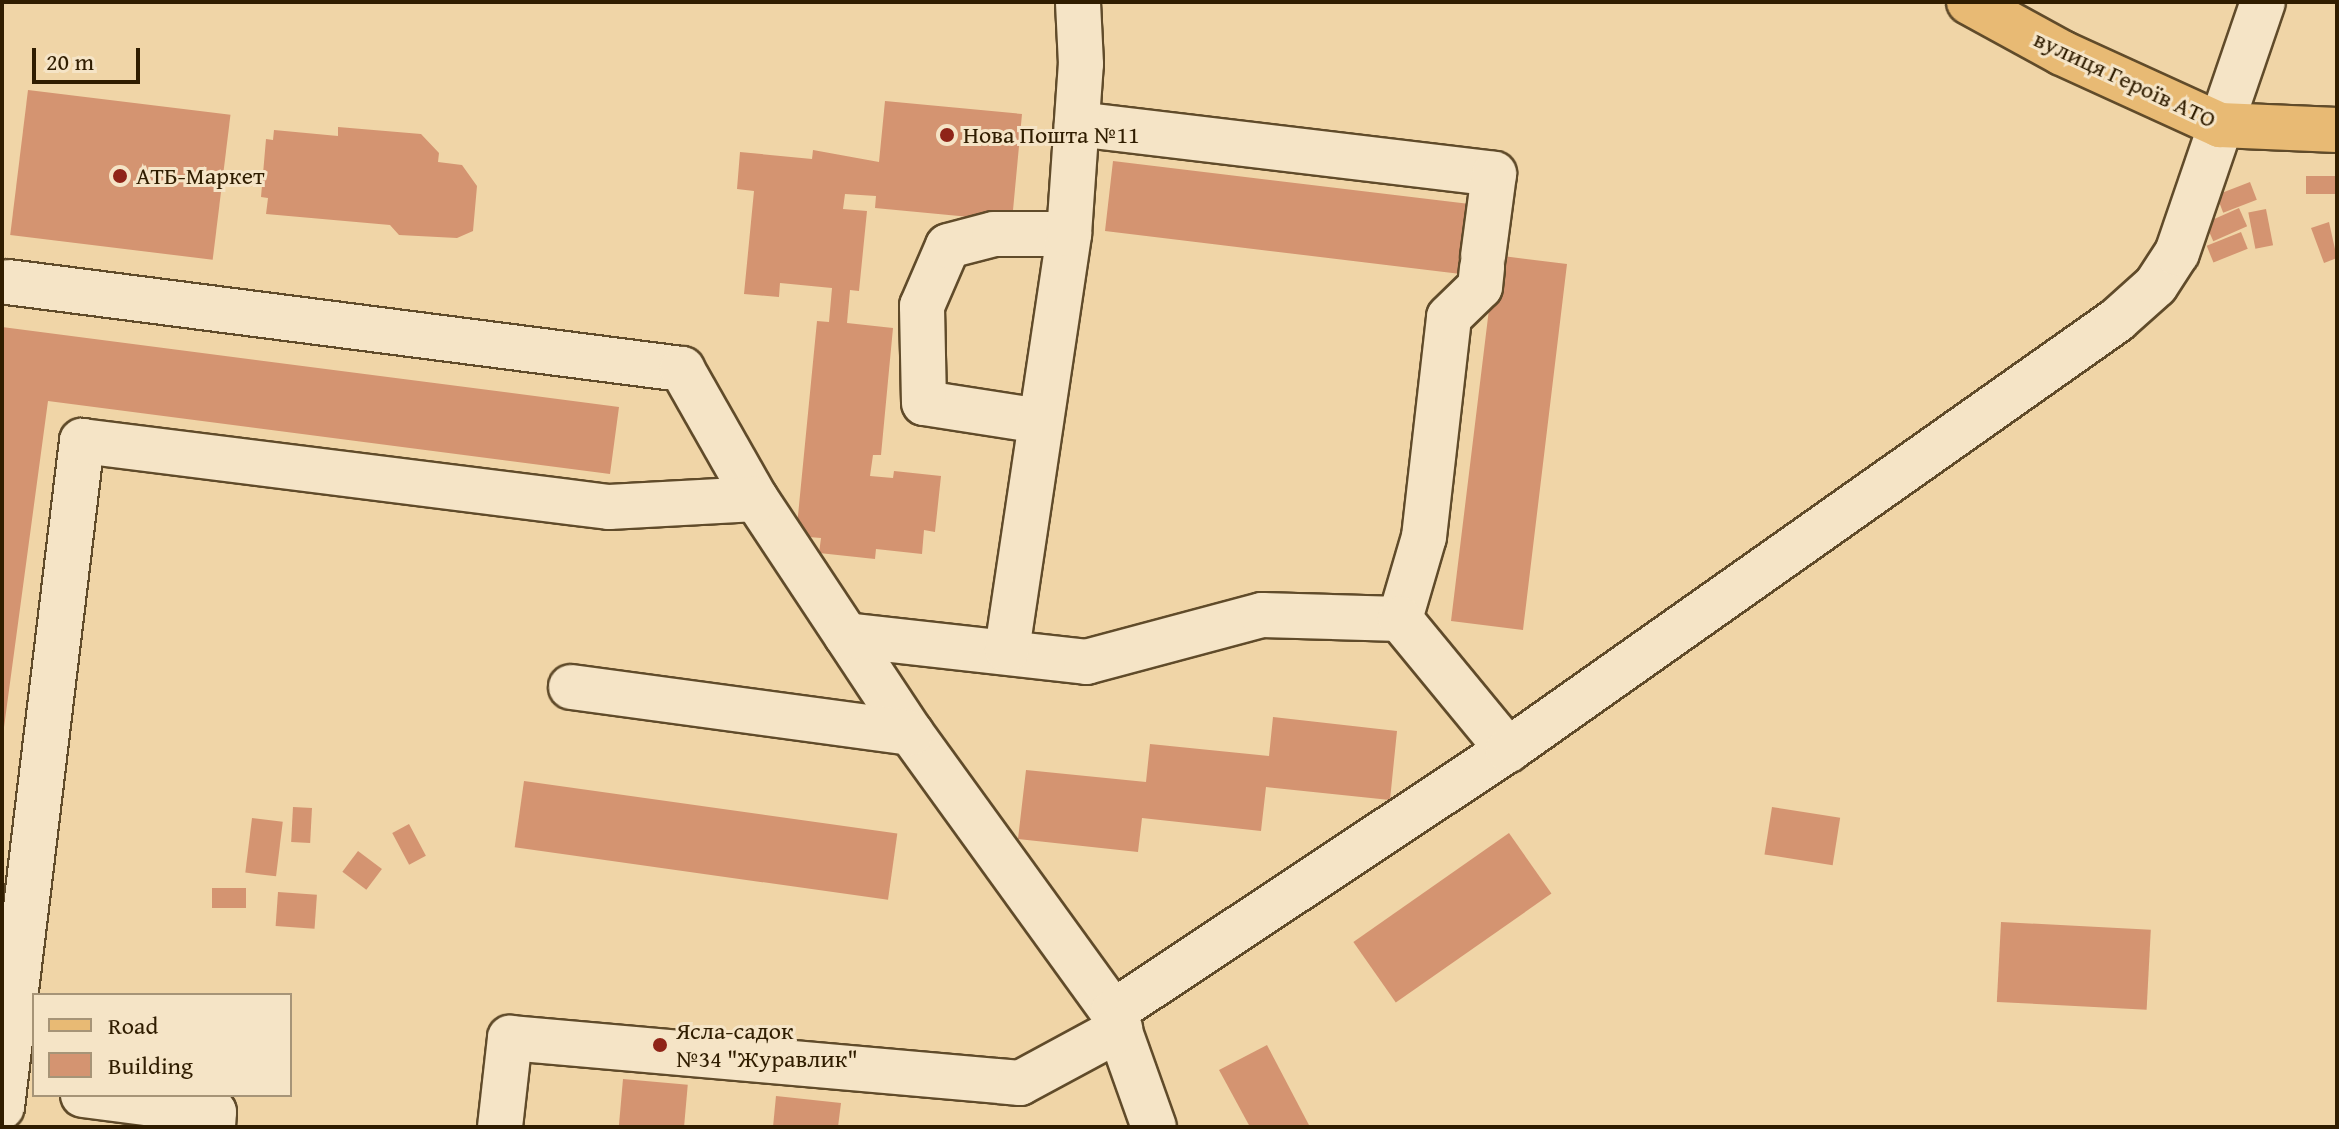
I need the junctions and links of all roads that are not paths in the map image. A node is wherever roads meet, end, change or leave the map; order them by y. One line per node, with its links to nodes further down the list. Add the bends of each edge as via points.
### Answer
1 (1078, 2): 4 (street)
2 (1969, 2): 5 (main road, вулиця Героїв АТО)
3 (2263, 2): 5 (street)
4 (1077, 124): 7 (street); 11 (street, via 1494,174 1480,287 1449,317 1424,537)
5 (2220, 125): 6 (main road, вулиця Героїв АТО); 16 (street, via 2217,148 2177,253 2156,285 2117,320)
6 (2337, 130)
7 (1069, 234): 9 (street); 9 (street, via 994,234 948,246 922,306 924,403)
8 (8, 282): 10 (street, via 682,369)
9 (1040, 421): 13 (street)
10 (756, 499): 12 (street); 18 (street, via 609,507 82,441)
11 (1400, 619): 13 (street, via 1262,615 1086,662); 16 (street)
12 (846, 635): 13 (street); 15 (street)
13 (1007, 650)
14 (571, 687): 15 (street)
15 (911, 733): 17 (street)
16 (1508, 750): 17 (street)
17 (1116, 1020): 21 (street, via 1020,1083 510,1038); 22 (street)
18 (11, 1091)
19 (98, 1097): 20 (street, via 214,1112)
20 (213, 1127)
21 (500, 1127)
22 (1154, 1127)

